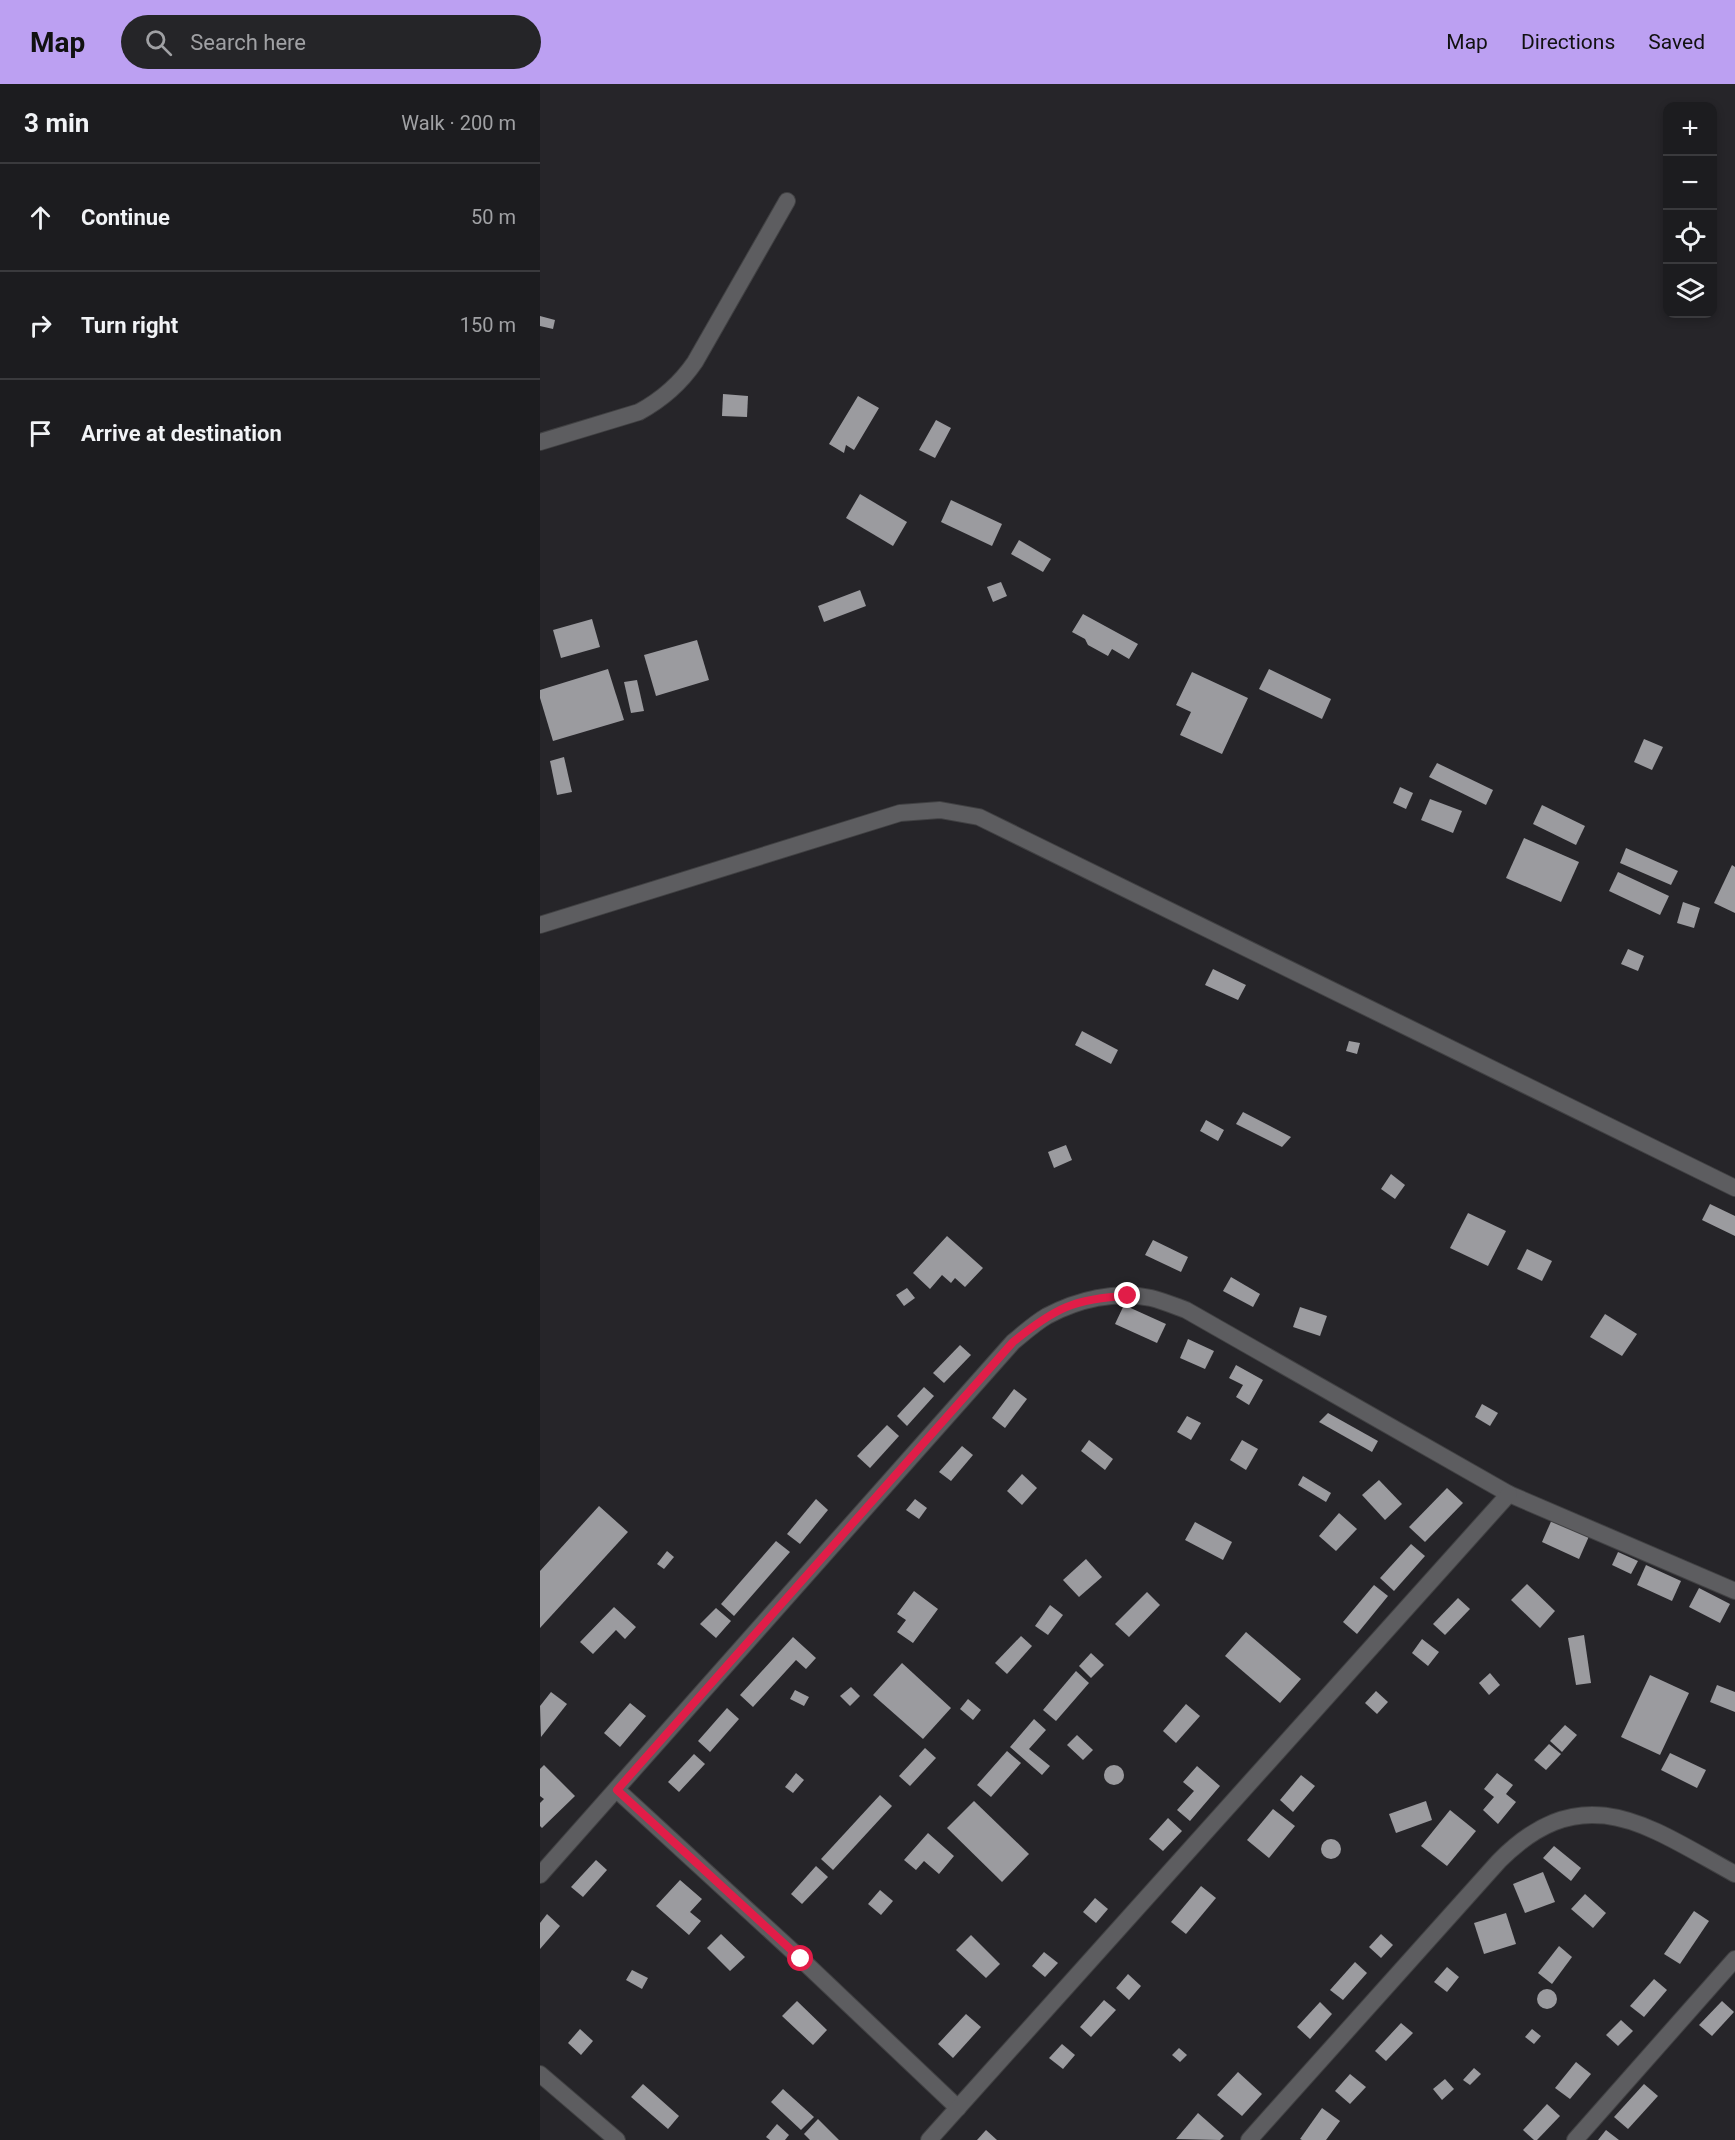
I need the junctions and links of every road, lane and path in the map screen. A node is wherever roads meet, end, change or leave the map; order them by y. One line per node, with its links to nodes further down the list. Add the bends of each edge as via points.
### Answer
1 (787, 201): 2 (street, via 695,362 676,386 639,412)
2 (540, 442)
3 (540, 925): 4 (street, via 900,813 940,810 979,817)
4 (1735, 1188)
5 (1509, 1494): 6 (street); 7 (street, via 1186,1310 1150,1298 1128,1296 1074,1303 1045,1317 1013,1342); 12 (street)
6 (1735, 1591)
7 (617, 1790): 9 (street); 12 (street)
8 (1735, 1874): 15 (street, via 1626,1818 1575,1817 1535,1831 1499,1861)
9 (540, 1875)
10 (1735, 1959): 16 (street)
11 (540, 2074): 13 (street)
12 (958, 2108): 14 (street)
13 (617, 2140)
14 (929, 2140)
15 (1249, 2140)
16 (1575, 2140)

